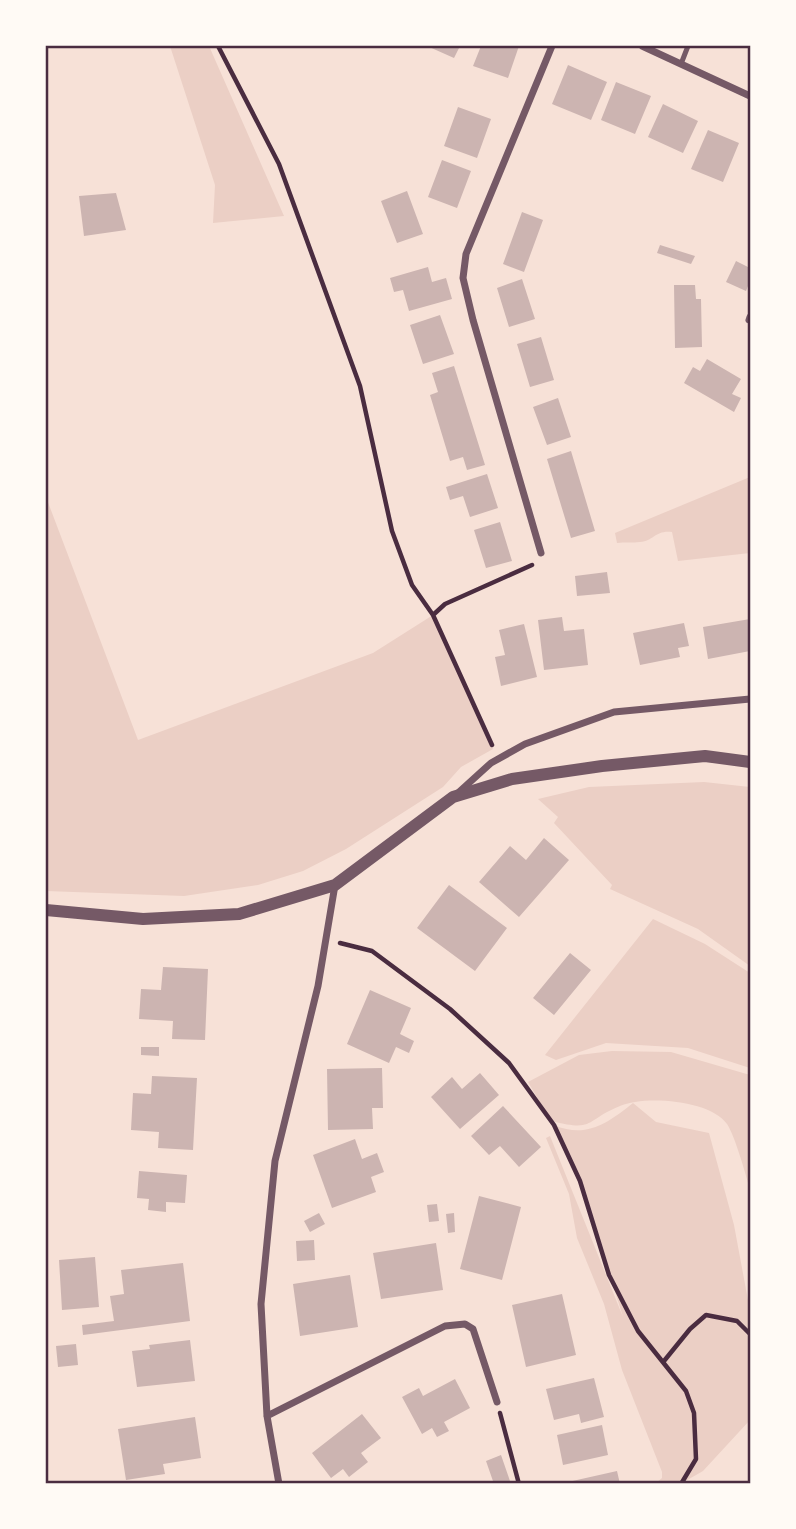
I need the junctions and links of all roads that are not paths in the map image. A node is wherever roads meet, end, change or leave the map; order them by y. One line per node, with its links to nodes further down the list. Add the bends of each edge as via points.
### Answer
1 (552, 46): 6 (street, via 466,254 463,278)
2 (642, 46): 4 (street)
3 (688, 46): 4 (lane)
4 (681, 64): 5 (street)
5 (751, 96)
6 (541, 553)
7 (751, 699): 9 (street, via 614,712 525,744 491,763)
8 (751, 762): 9 (street, via 705,757 602,766 512,779)
9 (453, 797): 10 (street)
10 (335, 885): 11 (street, via 239,914 143,919); 13 (street, via 318,986 275,1161 261,1304)
11 (46, 910)
12 (497, 1402): 13 (street, via 473,1329 458,1324 445,1326)
13 (267, 1416): 14 (street)
14 (279, 1483)

